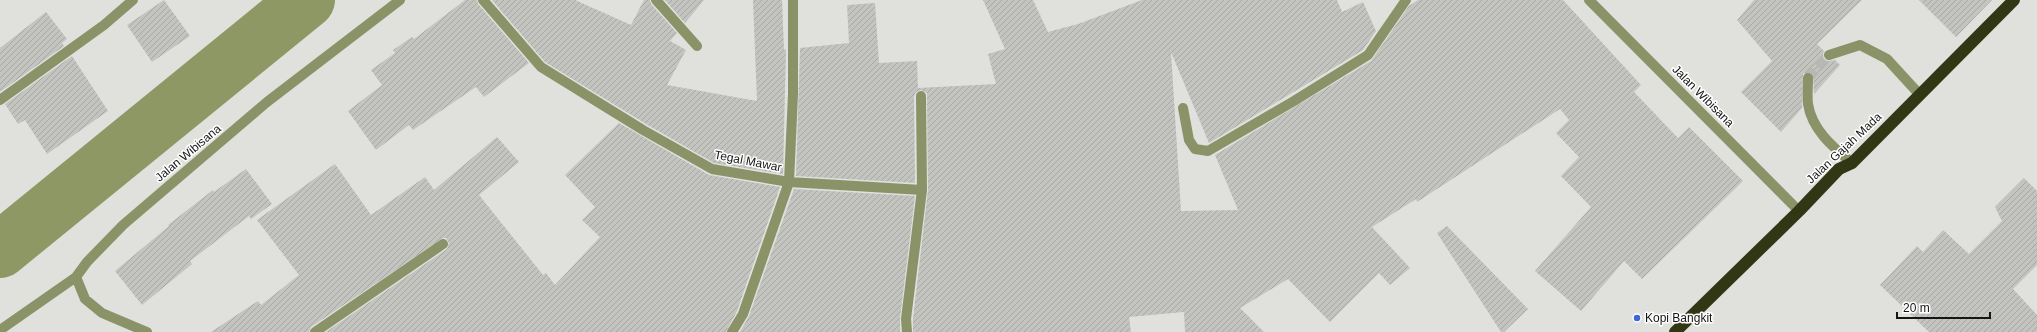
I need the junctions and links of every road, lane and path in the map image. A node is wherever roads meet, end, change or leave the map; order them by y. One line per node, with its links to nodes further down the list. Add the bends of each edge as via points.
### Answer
1 (133, 0): 14 (street, via 104,25)
2 (400, 0): 21 (street, Jalan Wibisana, via 268,102 123,225)
3 (483, 0): 17 (street, Tegal Mawar, via 541,67 643,130 712,169)
4 (656, 0): 9 (street)
5 (793, 0): 17 (street, via 794,94)
6 (1406, 0): 15 (street, via 1368,55 1208,151 1195,149 1188,140)
7 (1589, 0): 19 (street, Jalan Wibisana)
8 (2014, 0): 12 (highway, Jalan Gajah Mada)
9 (697, 46)
10 (1829, 55): 12 (street, via 1860,45 1887,59)
11 (1808, 78): 16 (street, via 1808,105 1818,130)
12 (1920, 95): 16 (highway, Jalan Gajah Mada)
13 (921, 96): 18 (street)
14 (0, 100)
15 (1183, 108)
16 (1852, 163): 19 (highway, Jalan Gajah Mada, via 1839,169)
17 (789, 182): 18 (street, Tegal Mawar); 25 (street, via 743,314)
18 (922, 190): 26 (street)
19 (1799, 211): 27 (highway, Jalan Gajah Mada)
20 (443, 244): 24 (street)
21 (76, 277): 22 (street, Jalan Wibisana); 23 (street, via 85,299 102,312)
22 (0, 330)
23 (147, 332)
24 (315, 332)
25 (732, 332)
26 (906, 332)
27 (1675, 332)

